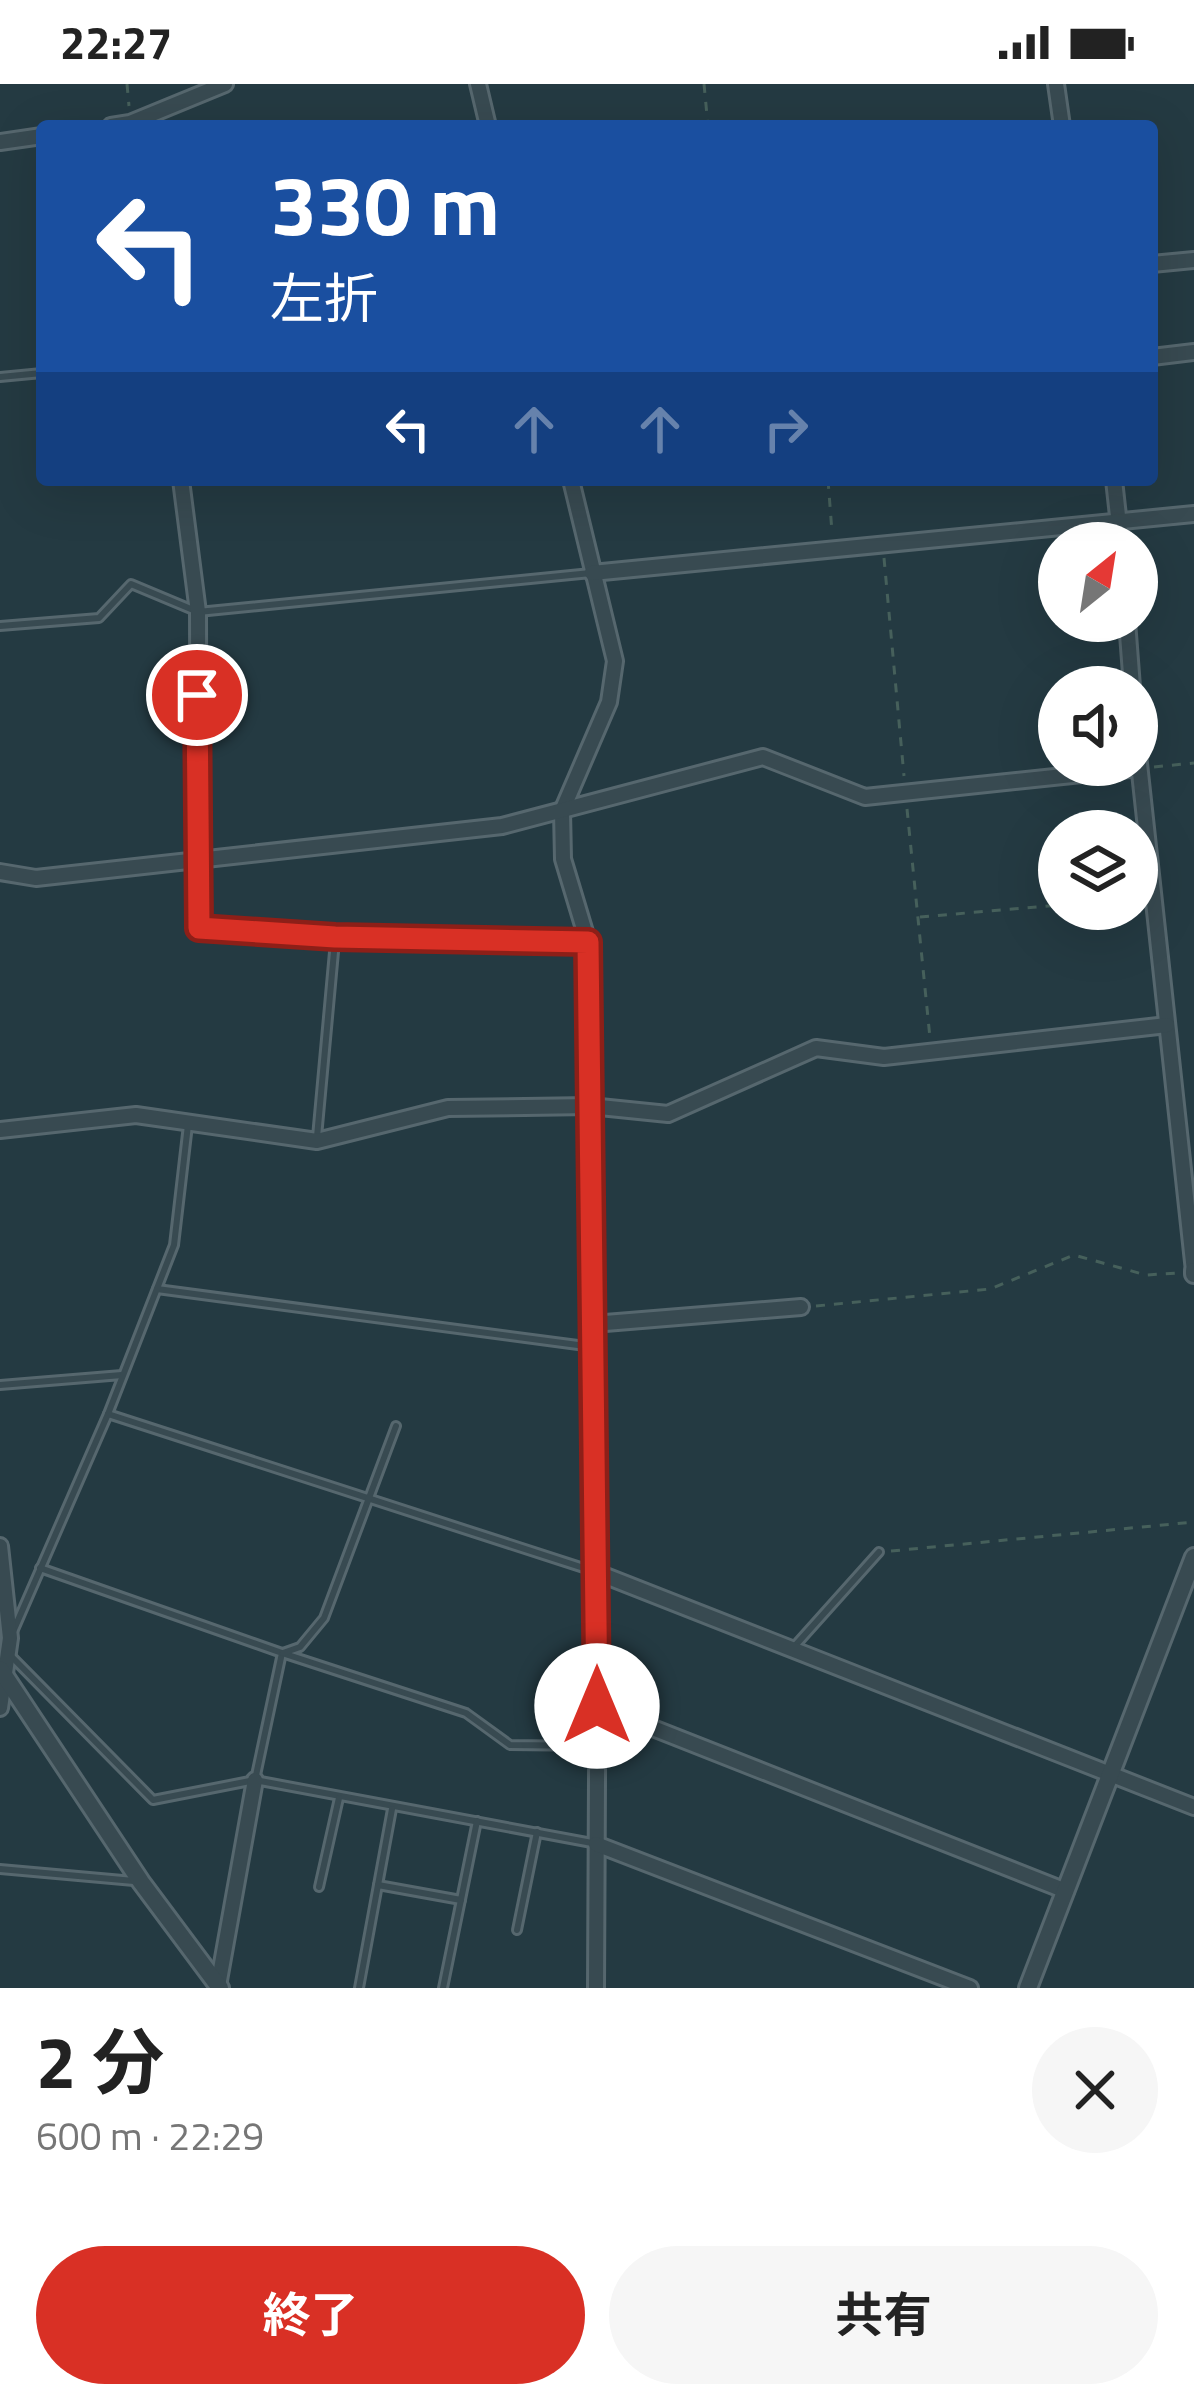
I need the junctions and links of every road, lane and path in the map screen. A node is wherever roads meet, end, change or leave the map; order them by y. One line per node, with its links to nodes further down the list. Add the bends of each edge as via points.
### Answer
1 (128, 84): 6 (path)
2 (225, 84): 7 (street)
3 (478, 84): 8 (street)
4 (704, 84): 9 (path)
5 (1056, 84): 10 (street)
6 (130, 120)
7 (140, 120)
8 (487, 120)
9 (707, 120)
10 (1061, 120)
11 (36, 137): 12 (street)
12 (0, 142)
13 (1194, 260): 14 (street)
14 (1158, 263)
15 (1194, 352): 16 (street)
16 (1158, 356)
17 (36, 374): 18 (lane)
18 (0, 377)
19 (182, 486): 27 (street)
20 (572, 486): 26 (street)
21 (829, 486): 25 (path)
22 (1115, 486): 24 (street)
23 (1194, 514): 24 (street)
24 (1120, 521): 25 (street)
25 (834, 549): 26 (street)
26 (592, 573): 27 (lane); 33 (street, via 615,662 609,702)
27 (198, 612): 28 (lane, via 130,584 99,618); 34 (street)
28 (0, 626)
29 (1194, 763): 30 (path)
30 (1158, 766)
31 (1038, 779): 33 (street, via 865,797 763,757)
32 (1141, 786): 40 (street)
33 (562, 811): 34 (street, via 449,835); 39 (street, via 563,860)
34 (196, 860): 35 (street, via 36,878); 38 (street, via 199,928)
35 (0, 872)
36 (1038, 907): 37 (path)
37 (918, 917)
38 (335, 937): 39 (street); 44 (lane)
39 (588, 942): 41 (street)
40 (1167, 1025): 41 (street, via 884,1057 816,1048 668,1114); 45 (street)
41 (590, 1106): 44 (street, via 448,1108); 48 (street)
42 (188, 1124): 43 (street, via 136,1115); 44 (street); 46 (lane, via 174,1245)
43 (0, 1130)
44 (316, 1141)
45 (1194, 1272): 47 (path, via 1145,1275 1073,1255 990,1289)
46 (157, 1288): 49 (lane); 50 (lane)
47 (801, 1307): 48 (street)
48 (593, 1324): 49 (street)
49 (593, 1347): 60 (street)
50 (122, 1375): 51 (lane); 52 (lane)
51 (0, 1385)
52 (108, 1414): 54 (lane); 59 (lane)
53 (396, 1426): 54 (lane)
54 (368, 1498): 60 (lane); 62 (lane, via 324,1618 300,1647)
55 (1194, 1522): 57 (path)
56 (0, 1546): 63 (street)
57 (879, 1552): 61 (lane)
58 (1194, 1557): 67 (street)
59 (40, 1568): 62 (lane); 63 (lane)
60 (598, 1573): 61 (street); 64 (street)
61 (792, 1648): 67 (street)
62 (282, 1653): 66 (lane, via 466,1713 509,1745); 68 (lane)
63 (5, 1658): 65 (street); 68 (lane, via 153,1800); 76 (street)
64 (597, 1706): 66 (street); 79 (street)
65 (0, 1708)
66 (596, 1746): 74 (street)
67 (1112, 1775): 70 (street); 79 (street)
68 (255, 1780): 69 (lane); 82 (street)
69 (339, 1798): 71 (lane); 78 (lane)
70 (1194, 1807)
71 (392, 1809): 72 (lane); 77 (lane)
72 (477, 1821): 73 (lane); 80 (lane)
73 (537, 1832): 74 (lane); 81 (lane)
74 (596, 1844): 85 (street); 86 (street)
75 (0, 1869): 76 (lane)
76 (141, 1882): 82 (street)
77 (378, 1885): 80 (lane); 83 (lane)
78 (319, 1887)
79 (1066, 1891): 87 (street)
80 (461, 1900): 84 (lane)
81 (517, 1930)
82 (219, 1987)
83 (359, 1988)
84 (443, 1988)
85 (596, 1988)
86 (970, 1988)
87 (1028, 1988)

